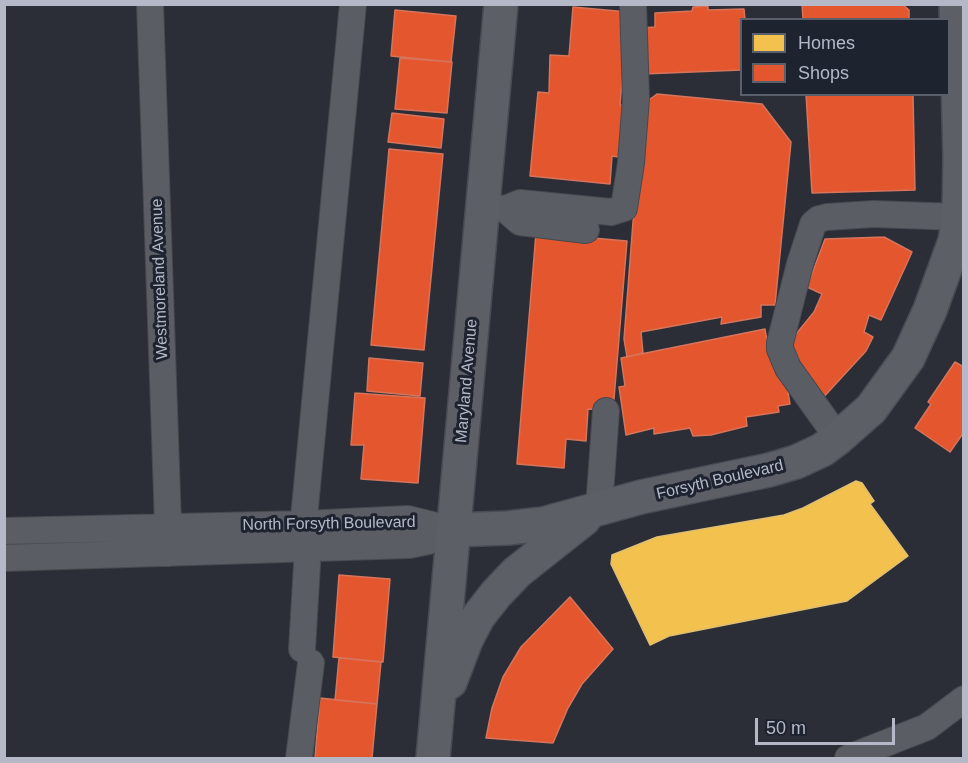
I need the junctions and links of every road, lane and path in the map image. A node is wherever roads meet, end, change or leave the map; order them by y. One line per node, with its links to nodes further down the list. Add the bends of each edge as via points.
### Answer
1 (150, 4): 13 (street, Westmoreland Avenue)
2 (353, 4): 16 (street)
3 (501, 4): 6 (main road, Maryland Avenue)
4 (633, 4): 6 (street, via 636,98 624,208 610,212 520,203)
5 (956, 4): 7 (main road, Forsyth Boulevard)
6 (494, 208): 8 (street, via 520,222); 14 (main road, Maryland Avenue)
7 (959, 217): 9 (main road, Forsyth Boulevard); 11 (street, via 873,214 827,217 813,224 780,349 788,368)
8 (586, 230)
9 (956, 266): 11 (main road, Forsyth Boulevard, via 908,358 871,409)
10 (606, 411): 12 (street)
11 (838, 438): 12 (main road, Forsyth Boulevard, via 796,462)
12 (599, 508): 14 (main road, Forsyth Boulevard, via 543,524); 20 (main road, via 517,572 478,617)
13 (169, 527): 15 (street, North Forsyth Boulevard); 16 (street, North Forsyth Boulevard); 17 (street, Westmoreland Avenue)
14 (453, 530): 16 (street, North Forsyth Boulevard, via 408,519); 20 (main road, Maryland Avenue)
15 (4, 531)
16 (304, 540): 17 (street, North Forsyth Boulevard); 21 (street, via 306,656)
17 (169, 553): 18 (street, North Forsyth Boulevard)
18 (4, 558)
19 (963, 699): 23 (street, via 927,727)
20 (436, 720): 22 (main road, Maryland Avenue)
21 (299, 759)
22 (433, 759)
23 (848, 759)

